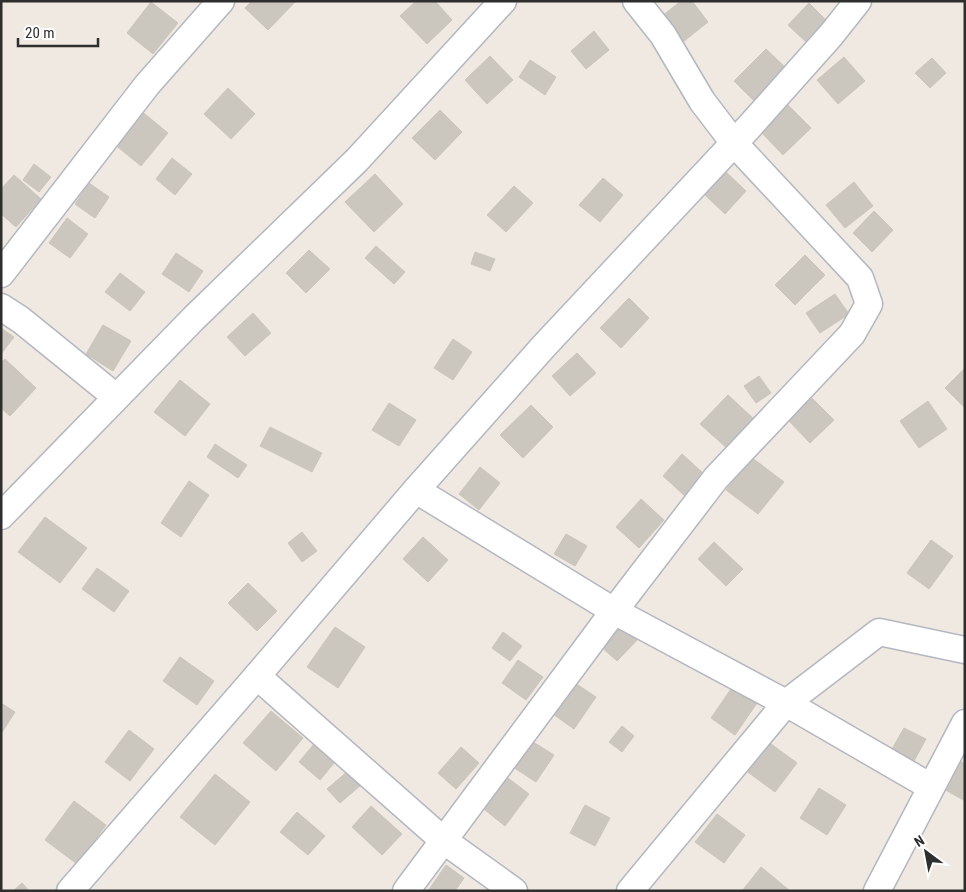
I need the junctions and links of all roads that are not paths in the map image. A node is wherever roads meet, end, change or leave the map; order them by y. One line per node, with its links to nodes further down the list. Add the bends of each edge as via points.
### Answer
1 (221, 1): 6 (street, via 147,85)
2 (503, 1): 8 (street, via 357,160)
3 (636, 1): 5 (street, via 663,35 702,101)
4 (858, 1): 5 (street)
5 (734, 143): 9 (street, via 544,346); 11 (street, via 860,278 869,304 852,334 716,478)
6 (1, 274)
7 (1, 307): 8 (street)
8 (116, 397): 10 (street)
9 (416, 490): 11 (street); 13 (street)
10 (1, 516)
11 (614, 611): 14 (street); 17 (street)
12 (965, 650): 14 (street, via 879,632)
13 (257, 676): 17 (street); 18 (street)
14 (786, 703): 16 (street); 21 (street)
15 (965, 723): 16 (street)
16 (931, 787): 22 (street)
17 (443, 840): 19 (street); 20 (street)
18 (70, 891)
19 (406, 891)
20 (514, 891)
21 (630, 891)
22 (877, 891)

